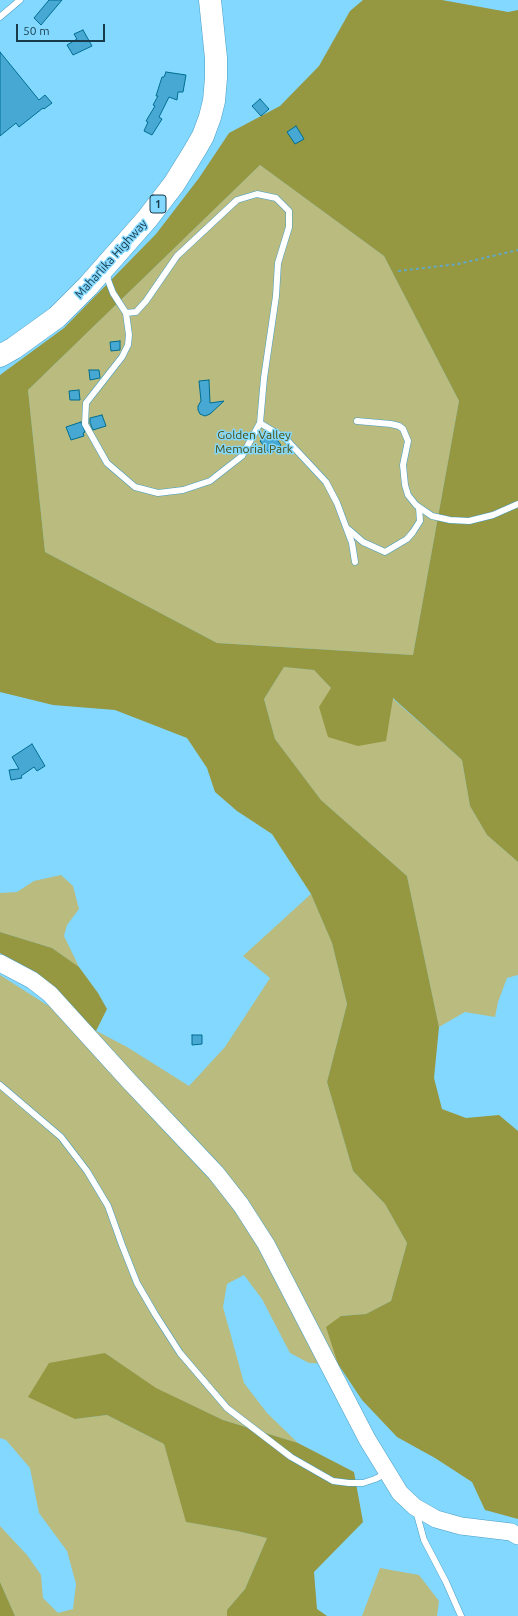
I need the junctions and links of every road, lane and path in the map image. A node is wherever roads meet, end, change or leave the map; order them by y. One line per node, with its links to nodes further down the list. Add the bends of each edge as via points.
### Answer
1 (20, 0): 3 (lane)
2 (210, 0): 5 (highway, Maharlika Highway / 1, via 216,78 214,101 203,136 174,184)
3 (0, 17)
4 (518, 250): 6 (path, via 458,264)
5 (107, 264): 7 (lane, via 108,280); 8 (highway, Maharlika Highway / 1, via 57,317)
6 (398, 271)
7 (126, 313): 10 (lane, via 128,345 122,357 86,403 85,424 107,463 121,476 135,487 158,493 183,490 210,481 242,456); 10 (lane, via 136,312 146,302 177,256 237,200 257,194 276,198 289,211 289,228 278,262)
8 (0, 356)
9 (357, 421): 12 (lane, via 399,426 406,433 408,441 403,477 408,495)
10 (260, 423): 13 (lane, via 286,440 326,482)
11 (518, 504): 12 (lane, via 469,521 432,516)
12 (419, 508): 13 (lane, via 420,521 413,532 407,539 385,552 363,542)
13 (346, 528): 14 (lane)
14 (355, 562)
15 (0, 963): 17 (main road, via 32,980 50,994 216,1173 266,1244 367,1438)
16 (0, 1085): 17 (lane, via 61,1137 87,1170 108,1206 137,1283 155,1314 180,1353 227,1408 291,1457 333,1481 363,1483)
17 (388, 1472): 18 (main road, via 400,1493)
18 (415, 1507): 19 (main road, via 436,1519 461,1526 511,1532); 20 (lane, via 424,1540)
19 (518, 1536)
20 (461, 1616)

